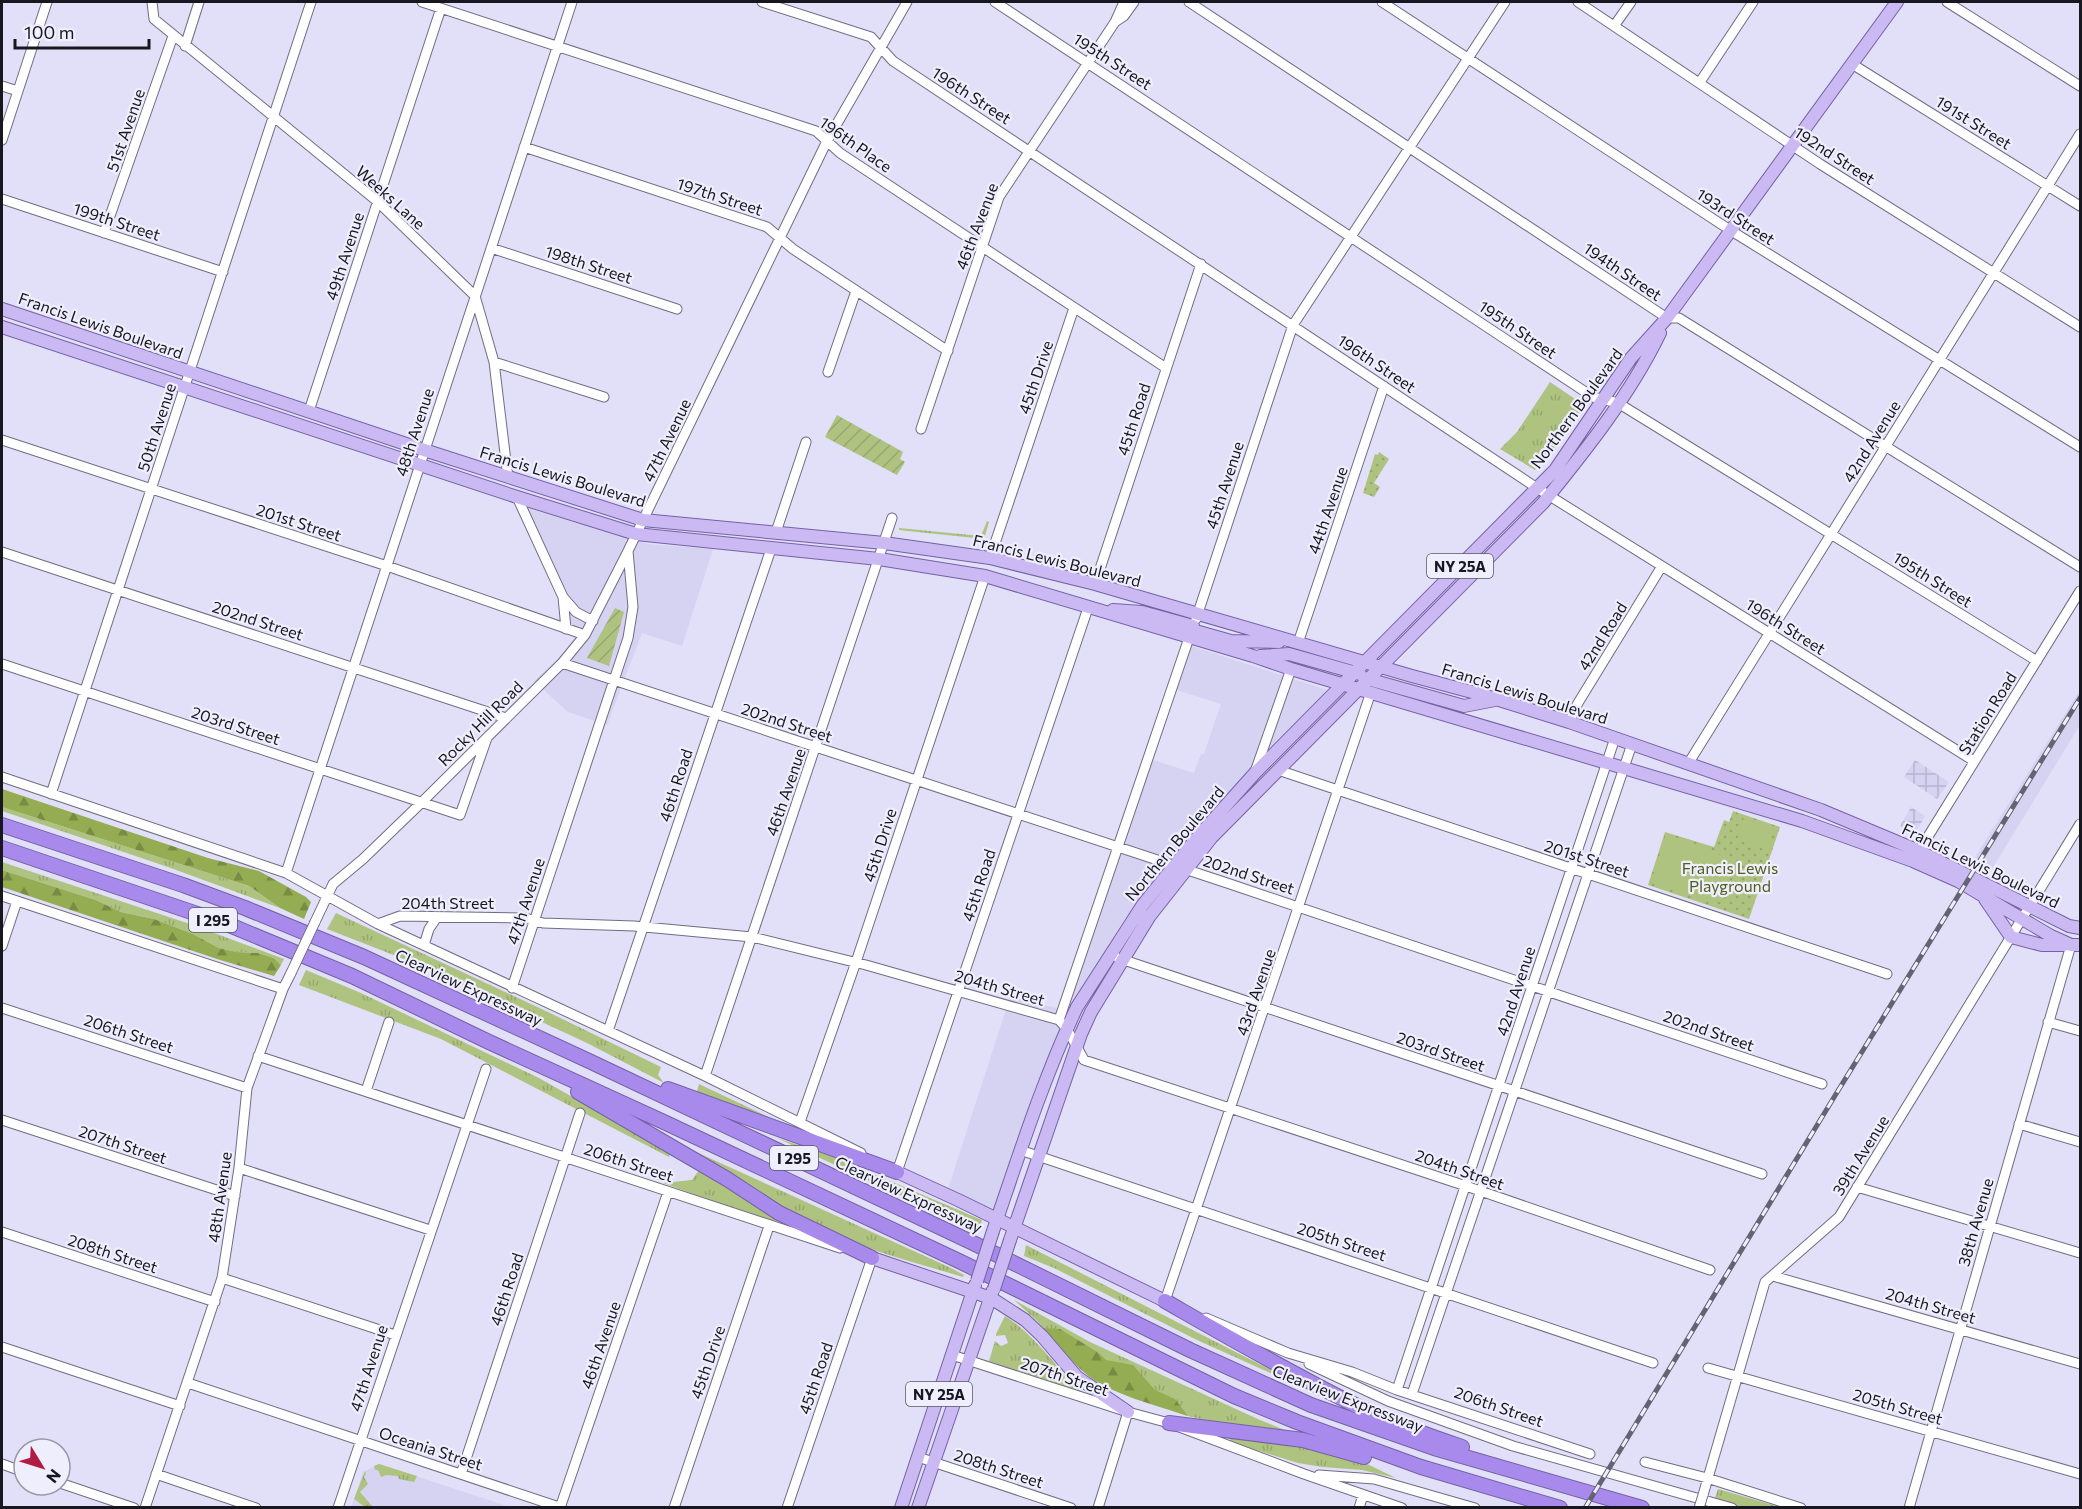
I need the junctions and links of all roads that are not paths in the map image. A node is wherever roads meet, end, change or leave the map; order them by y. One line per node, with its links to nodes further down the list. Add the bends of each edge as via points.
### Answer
1 (47, 2): 33 (street)
2 (152, 2): 23 (street, Weeks Lane, via 154,19)
3 (199, 2): 24 (street)
4 (311, 2): 34 (street, 50th Avenue)
5 (422, 2): 20 (street, 196th Place)
6 (572, 2): 25 (street, 48th Avenue)
7 (762, 2): 26 (street, 196th Street, via 871,37)
8 (907, 2): 26 (street, 47th Avenue)
9 (995, 2): 28 (street, 195th Street)
10 (1124, 2): 21 (street, 46th Avenue)
11 (1134, 2): 21 (street, 46th Avenue)
12 (1189, 2): 40 (street, 194th Street)
13 (1382, 2): 27 (street, 193rd Street)
14 (1505, 2): 27 (street, 45th Avenue)
15 (1578, 2): 22 (street, 192nd Street)
16 (1631, 2): 22 (street)
17 (1753, 2): 30 (street)
18 (1897, 2): 29 (main road, Northern Boulevard / NY 25A)
19 (1947, 2): 32 (street)
20 (441, 8): 25 (street, 196th Place); 44 (street, 49th Avenue)
21 (1115, 22): 28 (street, 46th Avenue)
22 (1614, 26): 30 (street, 192nd Street)
23 (173, 36): 24 (street, Weeks Lane); 47 (street, 51st Avenue)
24 (185, 46): 34 (street, Weeks Lane)
25 (557, 46): 37 (street, 196th Place, via 816,131); 39 (street, 48th Avenue)
26 (881, 48): 37 (street, 47th Avenue); 41 (street, 196th Street, via 893,61)
27 (1467, 58): 40 (street, 45th Avenue); 46 (street, 193rd Street)
28 (1087, 62): 41 (street, 46th Avenue); 48 (street, 195th Street)
29 (1852, 64): 38 (main road, Northern Boulevard / NY 25A); 42 (street, 191st Street)
30 (1700, 82): 38 (street, 192nd Street)
31 (2, 86): 33 (street)
32 (2080, 86)
33 (18, 91): 36 (street)
34 (273, 117): 44 (street, Weeks Lane); 53 (street, 50th Avenue)
35 (2080, 134): 42 (street, 42nd Avenue)
36 (2, 140)
37 (827, 141): 49 (street, 47th Avenue); 50 (street, 196th Place)
38 (1792, 145): 46 (main road, Northern Boulevard / NY 25A); 54 (street, 192nd Street)
39 (524, 147): 49 (street, 197th Street, via 766,227); 51 (street, 48th Avenue)
40 (1408, 147): 48 (street, 45th Avenue); 60 (street, 194th Street)
41 (1029, 150): 50 (street, 46th Avenue, via 999,197); 52 (street, 196th Street)
42 (2048, 186): 45 (street, 191st Street); 54 (street, 42nd Avenue)
43 (2, 199): 47 (street, 199th Street)
44 (377, 201): 56 (street, Weeks Lane); 75 (street, 49th Avenue)
45 (2080, 206)
46 (1730, 230): 60 (main road, Northern Boulevard / NY 25A); 65 (street, 193rd Street)
47 (104, 233): 53 (street, 199th Street)
48 (1350, 236): 61 (street, 45th Avenue); 73 (street, 195th Street, via 1593,397)
49 (780, 237): 55 (street, 197th Street); 89 (street, 47th Avenue)
50 (982, 247): 57 (street, 196th Place); 64 (street, 46th Avenue)
51 (491, 248): 56 (street, 48th Avenue); 59 (street, 198th Street)
52 (1201, 264): 61 (street, 196th Street); 67 (street, 45th Road)
53 (223, 272): 69 (street, 50th Avenue)
54 (1994, 273): 63 (street, 192nd Street); 65 (street, 42nd Avenue)
55 (856, 291): 64 (street, 197th Street); 68 (street)
56 (475, 296): 66 (street, Weeks Lane); 81 (street, 48th Avenue)
57 (1074, 308): 67 (street, 196th Place); 97 (street, 45th Drive)
58 (2, 309): 69 (main road, Francis Lewis Boulevard)
59 (677, 309)
60 (1667, 318): 73 (main road, Northern Boulevard / NY 25A, via 1631,358); 74 (main road, Northern Boulevard / NY 25A, via 1644,365); 79 (street, 194th Street, via 1679,318)
61 (1293, 325): 70 (street, 196th Street); 109 (street, 45th Avenue)
62 (2, 327): 71 (main road, Francis Lewis Boulevard)
63 (2080, 327)
64 (948, 351): 76 (street, 46th Avenue)
65 (1940, 359): 79 (street, 42nd Avenue); 80 (street, 193rd Street)
66 (494, 362): 72 (street); 83 (street, Weeks Lane)
67 (1166, 368): 103 (street, 45th Road)
68 (828, 372)
69 (190, 373): 71 (street, 50th Avenue); 75 (main road, Francis Lewis Boulevard)
70 (1384, 386): 84 (street, 196th Street); 113 (street, 44th Avenue)
71 (185, 388): 82 (main road, Francis Lewis Boulevard); 85 (street, 50th Avenue)
72 (604, 397)
73 (1604, 399): 74 (street, 195th Street); 84 (main road, Northern Boulevard / NY 25A, via 1555,470)
74 (1618, 403): 87 (main road, Northern Boulevard / NY 25A); 91 (street, 195th Street)
75 (309, 411): 81 (main road, Francis Lewis Boulevard)
76 (921, 429)
77 (2, 440): 85 (street, 201st Street)
78 (806, 442): 90 (street)
79 (1886, 446): 91 (street, 42nd Avenue); 101 (street, 194th Street)
80 (2080, 447)
81 (424, 450): 82 (street, 48th Avenue); 83 (main road, Francis Lewis Boulevard)
82 (420, 464): 86 (main road, Francis Lewis Boulevard); 99 (street, 48th Avenue)
83 (508, 478): 89 (main road, Francis Lewis Boulevard)
84 (1537, 488): 87 (street, 196th Street); 116 (main road, Northern Boulevard / NY 25A)
85 (151, 489): 99 (street, 201st Street); 104 (street, 50th Avenue)
86 (516, 497): 92 (main road, Francis Lewis Boulevard); 106 (street)
87 (1546, 499): 100 (street, 196th Street); 120 (main road, Northern Boulevard / NY 25A)
88 (892, 518): 93 (street, 46th Avenue)
89 (643, 520): 90 (main road, Francis Lewis Boulevard); 92 (street, 47th Avenue)
90 (776, 532): 93 (main road, Francis Lewis Boulevard)
91 (1832, 533): 111 (street, 42nd Avenue); 115 (street, 195th Street)
92 (636, 534): 94 (main road, Francis Lewis Boulevard); 95 (street, 47th Avenue)
93 (884, 543): 97 (main road, Francis Lewis Boulevard); 98 (street, 46th Avenue)
94 (771, 549): 98 (main road, Francis Lewis Boulevard); 128 (street, 46th Road)
95 (628, 551): 108 (street, Rocky Hill Road); 123 (street, 47th Avenue, via 633,607)
96 (2, 552): 104 (street, 202nd Street)
97 (990, 558): 103 (main road, Francis Lewis Boulevard)
98 (879, 560): 102 (main road, Francis Lewis Boulevard); 134 (street, 46th Avenue)
99 (387, 566): 110 (street, 201st Street); 119 (street, 48th Avenue)
100 (1662, 567): 111 (street, 196th Street); 130 (street, 42nd Road)
101 (2080, 567)
102 (985, 576): 107 (main road, Francis Lewis Boulevard); 143 (street, 45th Drive)
103 (1095, 584): 109 (main road, Francis Lewis Boulevard)
104 (118, 590): 119 (street, 202nd Street); 126 (street, 50th Avenue)
105 (2080, 591): 115 (street, Station Road)
106 (563, 597): 108 (street, via 576,612); 110 (street)
107 (1088, 608): 109 (main road, Francis Lewis Boulevard); 147 (street, 45th Road)
108 (593, 621): 112 (street, Rocky Hill Road)
109 (1193, 627): 113 (main road, Francis Lewis Boulevard); 114 (main road, Francis Lewis Boulevard); 150 (street, 45th Avenue)
110 (566, 629): 112 (street, 201st Street)
111 (1769, 634): 135 (street, 196th Street); 137 (street, 42nd Avenue)
112 (585, 635): 117 (street, Rocky Hill Road)
113 (1298, 643): 116 (main road, Francis Lewis Boulevard)
114 (1253, 656): 121 (main road, Francis Lewis Boulevard); 124 (main road, via 1289,654)
115 (2037, 661): 135 (street, Station Road)
116 (1365, 662): 120 (main road, Francis Lewis Boulevard); 124 (main road, Northern Boulevard / NY 25A)
117 (562, 663): 123 (street, 202nd Street); 129 (street, Rocky Hill Road)
118 (2, 664): 126 (street, 203rd Street)
119 (353, 667): 129 (street, 202nd Street); 139 (street, 48th Avenue)
120 (1379, 668): 122 (main road, Northern Boulevard / NY 25A); 124 (main road); 127 (main road, Francis Lewis Boulevard)
121 (1291, 669): 124 (main road, Francis Lewis Boulevard); 141 (street)
122 (1368, 679): 124 (main road); 125 (main road, Northern Boulevard / NY 25A); 127 (main road, via 1464,706)
123 (615, 680): 128 (street, 202nd Street); 165 (street, 47th Avenue)
124 (1348, 680): 125 (main road, Francis Lewis Boulevard); 141 (main road, Northern Boulevard / NY 25A)
125 (1365, 691): 136 (main road, Francis Lewis Boulevard); 140 (main road, Northern Boulevard / NY 25A); 144 (street, 43rd Avenue)
126 (85, 692): 139 (street, 203rd Street); 145 (street, 50th Avenue)
127 (1499, 700): 130 (main road, Francis Lewis Boulevard)
128 (714, 714): 134 (street, 202nd Street); 167 (street, 46th Road)
129 (506, 718): 131 (street, Rocky Hill Road)
130 (1569, 722): 132 (main road, Francis Lewis Boulevard)
131 (488, 736): 146 (street, Rocky Hill Road); 146 (street, 203rd Street, via 460,815)
132 (1615, 738): 133 (main road, Francis Lewis Boulevard); 136 (street, 42nd Avenue)
133 (1632, 744): 137 (main road, Francis Lewis Boulevard); 138 (street, 42nd Avenue)
134 (816, 747): 143 (street, 202nd Street); 169 (street, 46th Avenue)
135 (1974, 761): 152 (street, Station Road)
136 (1606, 762): 138 (main road, Francis Lewis Boulevard); 154 (street, 42nd Avenue)
137 (1688, 764): 152 (main road, Francis Lewis Boulevard, via 1821,810)
138 (1624, 767): 156 (street, 42nd Avenue); 159 (main road, Francis Lewis Boulevard, via 1802,820 1913,861 1958,880)
139 (320, 768): 146 (street, 203rd Street); 155 (street, 48th Avenue)
140 (1278, 770): 144 (street, 201st Street); 153 (main road, Northern Boulevard / NY 25A)
141 (1255, 773): 153 (main road, Northern Boulevard / NY 25A)
142 (2, 777): 145 (street, Clearview Expressway)
143 (916, 780): 147 (street, 202nd Street); 176 (street, 45th Drive)
144 (1338, 791): 154 (street, 201st Street); 162 (street, 43rd Avenue)
145 (51, 794): 155 (street, Clearview Expressway)
146 (421, 803): 157 (street, Rocky Hill Road, via 333,884)
147 (1017, 814): 150 (street, 202nd Street); 181 (street, 45th Road)
148 (2080, 824): 161 (street, 39th Avenue)
149 (2, 825): 193 (highway, Clearview Expressway / I 295, via 293,926)
150 (1118, 847): 153 (street, 202nd Street); 187 (street, 45th Avenue)
151 (2, 848): 190 (highway, I 295, via 227,924 352,976)
152 (1919, 851): 161 (main road, Francis Lewis Boulevard)
153 (1180, 868): 162 (street, 202nd Street); 174 (main road, Northern Boulevard / NY 25A, via 1142,906); 175 (main road, Northern Boulevard)
154 (1571, 869): 156 (street, 201st Street); 178 (street, 42nd Avenue)
155 (286, 873): 157 (street, Clearview Expressway)
156 (1587, 874): 177 (street, 201st Street); 182 (street, 42nd Avenue)
157 (326, 895): 166 (street, Clearview Expressway); 180 (street, 48th Avenue, bridge)
158 (2, 896): 160 (street)
159 (1983, 896): 164 (main road, Francis Lewis Boulevard); 170 (main road)
160 (17, 901): 173 (street); 180 (street)
161 (2030, 906): 164 (street, 39th Avenue); 168 (main road, Francis Lewis Boulevard)
162 (1299, 907): 178 (street, 202nd Street); 184 (street, 43rd Avenue)
163 (437, 917): 165 (street, 204th Street); 166 (street, 204th Street, via 400,916); 171 (street)
164 (2022, 919): 170 (street, 39th Avenue); 172 (main road, Francis Lewis Boulevard)
165 (534, 920): 167 (street, 204th Street); 179 (street, 47th Avenue)
166 (378, 924): 171 (street, Clearview Expressway)
167 (644, 927): 169 (street, 204th Street); 188 (street, 46th Road)
168 (2080, 928)
169 (752, 937): 176 (street, 204th Street); 195 (street, 46th Avenue)
170 (2011, 937): 172 (main road, via 2042,945); 215 (street, 39th Avenue)
171 (424, 945): 179 (street, Clearview Expressway)
172 (2076, 945): 186 (street, 38th Avenue)
173 (2, 946)
174 (1110, 955): 175 (street, 203rd Street); 187 (main road, Northern Boulevard / NY 25A)
175 (1122, 960): 184 (street, 203rd Street); 191 (main road, Northern Boulevard, via 1091,1012)
176 (856, 962): 181 (street, 204th Street); 204 (street, 45th Drive)
177 (1887, 974)
178 (1533, 985): 182 (street, 202nd Street); 197 (street, 42nd Avenue)
179 (512, 988): 188 (street, Clearview Expressway)
180 (283, 989): 192 (street, 48th Avenue)
181 (958, 990): 187 (street, 204th Street); 212 (street, 45th Road)
182 (1548, 991): 196 (street, 202nd Street); 200 (street, 42nd Avenue)
183 (2, 1008): 198 (street, 206th Street)
184 (1265, 1008): 197 (street, 203rd Street); 201 (street, 43rd Avenue)
185 (389, 1022): 199 (street)
186 (2048, 1022): 189 (street); 205 (street, 38th Avenue)
187 (1063, 1024): 191 (street, 204th Street); 208 (main road, Northern Boulevard / NY 25A)
188 (609, 1030): 195 (street, Clearview Expressway)
189 (2080, 1031)
190 (489, 1042): 226 (highway, via 622,1116 779,1213); 266 (highway, I 295, via 961,1262 1234,1396 1356,1445)
191 (1077, 1047): 201 (street, 204th Street, via 1084,1060); 209 (main road, Northern Boulevard)
192 (258, 1056): 198 (street, 48th Avenue); 199 (street, 206th Street)
193 (589, 1061): 212 (highway); 264 (highway, Clearview Expressway / I 295, via 1311,1405 1434,1448)
194 (486, 1068): 206 (street, 47th Avenue)
195 (705, 1076): 204 (street, Clearview Expressway)
196 (1822, 1084)
197 (1500, 1086): 200 (street, 203rd Street); 214 (street, 42nd Avenue)
198 (247, 1088): 211 (street, 48th Avenue)
199 (366, 1091): 206 (street, 206th Street)
200 (1514, 1091): 213 (street, 203rd Street); 217 (street, 42nd Avenue)
201 (1231, 1109): 214 (street, 204th Street); 219 (street, 43rd Avenue)
202 (580, 1113): 210 (street, 46th Road)
203 (2, 1120): 218 (street, 207th Street)
204 (800, 1122): 212 (street, Clearview Expressway)
205 (2019, 1124): 207 (street); 222 (street, 38th Avenue)
206 (465, 1125): 210 (street, 206th Street); 223 (street, 47th Avenue)
207 (2080, 1142)
208 (1020, 1150): 209 (street, 205th Street); 220 (main road, Northern Boulevard / NY 25A)
209 (1039, 1156): 219 (street, 205th Street); 220 (main road, Northern Boulevard)
210 (565, 1158): 216 (street, 206th Street); 259 (street, 46th Road)
211 (239, 1168): 218 (street, 48th Avenue); 223 (street)
212 (897, 1172): 220 (main road)
213 (1762, 1174)
214 (1466, 1186): 217 (street, 204th Street); 231 (street, 42nd Avenue)
215 (1857, 1187): 222 (street); 228 (street, 39th Avenue, via 1839,1216)
216 (668, 1192): 221 (street, 206th Street); 268 (street, 46th Avenue)
217 (1480, 1192): 227 (street, 204th Street); 232 (street, 42nd Avenue)
218 (235, 1196): 229 (street, 48th Avenue)
219 (1197, 1209): 231 (street, 205th Street); 234 (street, 43rd Avenue)
220 (1006, 1223): 230 (main road, Northern Boulevard / NY 25A, bridge, via 993,1232); 233 (main road, Northern Boulevard, bridge, via 1010,1240); 234 (main road, Clearview Expressway)
221 (769, 1226): 226 (street, 206th Street); 273 (street, 45th Drive)
222 (1990, 1227): 225 (street); 236 (street, 38th Avenue)
223 (430, 1230): 237 (street, 47th Avenue)
224 (2, 1232): 235 (street, 208th Street)
225 (2080, 1253)
226 (872, 1258): 230 (main road, 206th Street); 274 (street, 45th Road)
227 (1710, 1270)
228 (1773, 1276): 236 (street, 204th Street); 245 (street, 39th Avenue, via 1765,1282)
229 (222, 1278): 235 (street, 48th Avenue); 237 (street)
230 (975, 1286): 233 (main road, 206th Street); 240 (main road, Northern Boulevard / NY 25A)
231 (1432, 1287): 232 (street, 205th Street); 247 (street, 42nd Avenue)
232 (1448, 1292): 242 (street, 205th Street); 248 (street, 42nd Avenue)
233 (992, 1294): 241 (main road, Northern Boulevard); 250 (main road, 206th Street, via 1042,1336 1077,1377)
234 (1165, 1301): 239 (street, Clearview Expressway); 264 (highway, via 1357,1406)
235 (215, 1302): 246 (street, 48th Avenue)
236 (1960, 1329): 243 (street, 204th Street); 252 (street, 38th Avenue)
237 (395, 1335): 253 (street, 47th Avenue)
238 (2, 1347): 249 (street)
239 (1288, 1353): 247 (street, Clearview Expressway); 285 (street, via 1388,1401 1513,1446)
240 (952, 1355): 241 (street, 207th Street); 255 (main road, Northern Boulevard / NY 25A)
241 (969, 1360): 250 (street, 207th Street); 256 (main road, Northern Boulevard)
242 (1653, 1363)
243 (2080, 1364)
244 (1708, 1368): 245 (street, 205th Street)
245 (1737, 1376): 252 (street, 205th Street); 262 (street, 39th Avenue)
246 (188, 1383): 249 (street, 48th Avenue); 253 (street, Oceania Street)
247 (1397, 1390): 248 (street, 206th Street)
248 (1412, 1394): 254 (street, 206th Street)
249 (180, 1406): 258 (street, 48th Avenue)
250 (1128, 1412): 251 (street, 207th Street); 278 (street)
251 (1169, 1423): 260 (street); 266 (highway, via 1303,1440)
252 (1931, 1431): 261 (street, 205th Street); 287 (street, 38th Avenue)
253 (360, 1440): 259 (street, Oceania Street); 272 (street, 47th Avenue)
254 (1590, 1454)
255 (918, 1456): 256 (street, 208th Street); 275 (main road, Northern Boulevard / NY 25A)
256 (934, 1462): 276 (main road, Northern Boulevard); 277 (street, 208th Street)
257 (1646, 1462): 262 (street)
258 (156, 1474): 270 (street, 48th Avenue); 271 (street)
259 (461, 1474): 268 (street, Oceania Street)
260 (1304, 1474): 265 (street); 281 (street, via 1374,1479)
261 (2080, 1474)
262 (1707, 1478): 284 (street, 39th Avenue, bridge); 286 (street)
263 (72, 1487): 269 (street)
264 (1586, 1492): 283 (highway, Clearview Expressway / I 295)
265 (1364, 1495): 267 (street); 279 (street)
266 (1525, 1498): 282 (highway, I 295)
267 (1376, 1504): 280 (street)
268 (560, 1507)
269 (134, 1508)
270 (145, 1508)
271 (256, 1508)
272 (338, 1508)
273 (674, 1508)
274 (787, 1508)
275 (901, 1508)
276 (918, 1508)
277 (1071, 1508)
278 (1098, 1508)
279 (1359, 1508)
280 (1402, 1508)
281 (1475, 1508)
282 (1560, 1508)
283 (1642, 1508)
284 (1699, 1508)
285 (1732, 1508)
286 (1801, 1508)
287 (1909, 1508)

